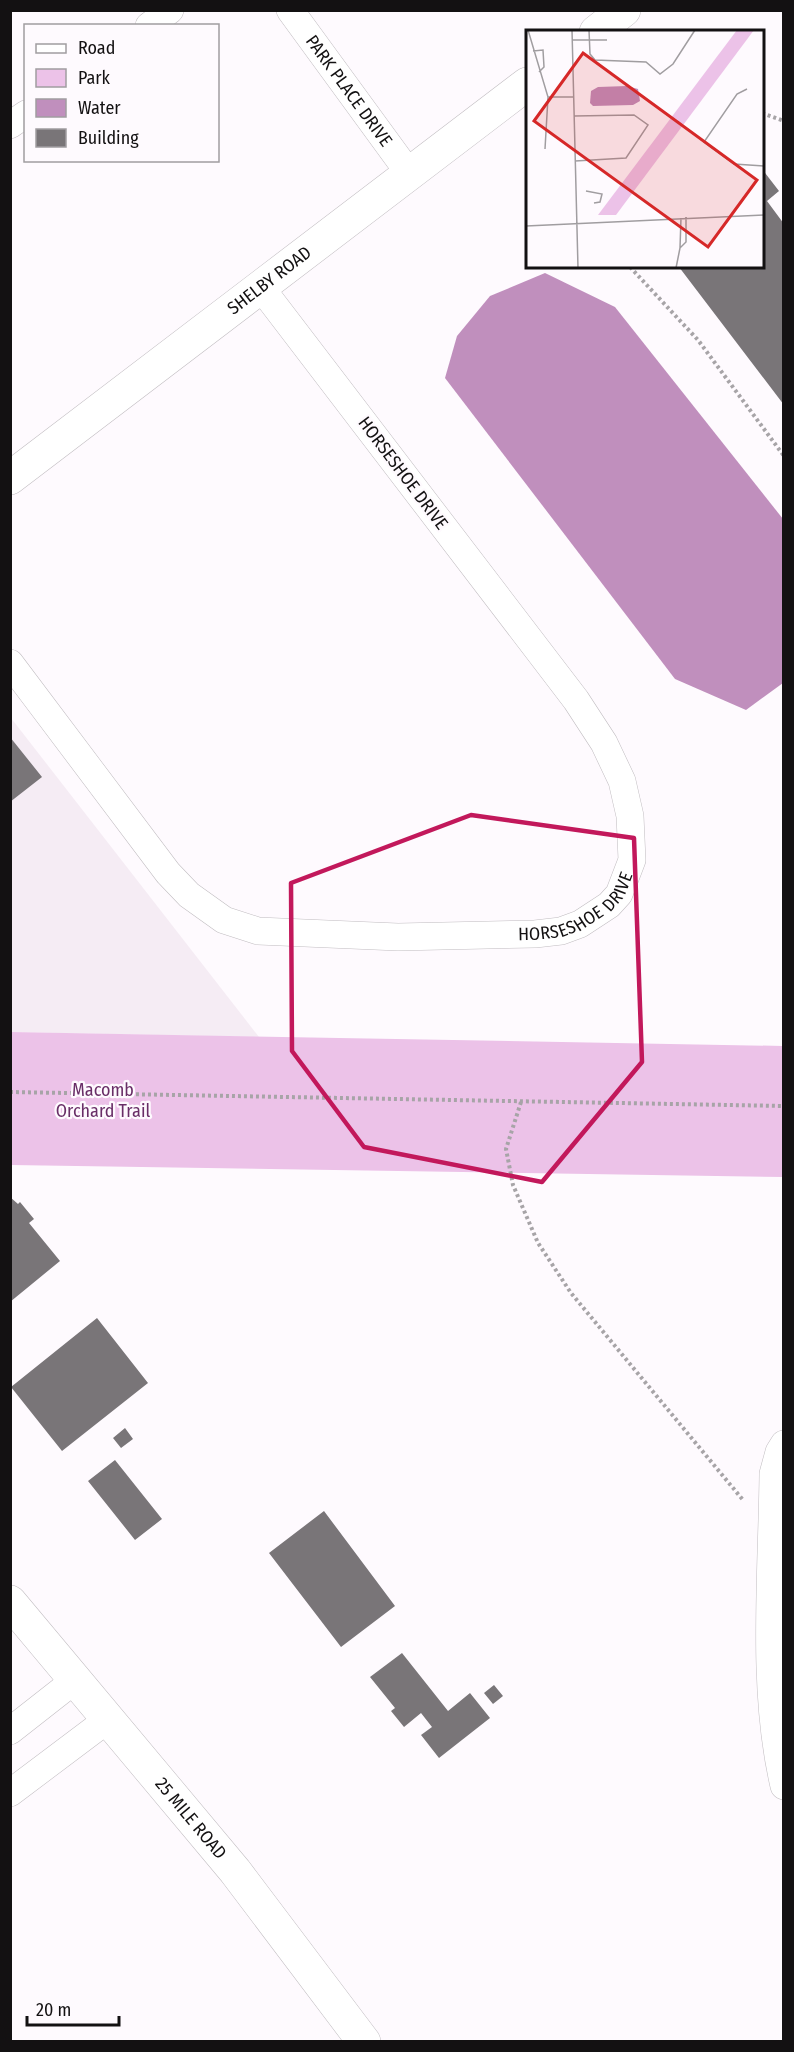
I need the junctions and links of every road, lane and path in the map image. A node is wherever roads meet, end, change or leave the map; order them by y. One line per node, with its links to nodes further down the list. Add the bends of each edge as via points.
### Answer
1 (170, 10): 4 (street)
2 (290, 10): 11 (street, PARK PLACE DRIVE)
3 (624, 10): 5 (street)
4 (152, 24)
5 (599, 30)
6 (526, 85): 11 (street, SHELBY ROAD)
7 (764, 114): 9 (path)
8 (24, 115): 10 (street)
9 (783, 121)
10 (10, 124)
11 (409, 173): 13 (street, SHELBY ROAD)
12 (631, 268): 14 (path, via 698,340)
13 (262, 289): 15 (street, SHELBY ROAD); 16 (street, HORSESHOE DRIVE, via 576,700 604,743 622,781 630,816 632,860 620,894 580,924 535,934 398,937 258,931 224,920 189,895 162,866)
14 (783, 456)
15 (10, 478)
16 (10, 663)
17 (10, 1092): 18 (path)
18 (521, 1102): 19 (path); 21 (path, via 506,1149 513,1185 538,1243 571,1293 758,1519)
19 (783, 1107)
20 (783, 1444): 21 (street, via 773,1474)
21 (772, 1530): 26 (street, via 771,1698)
22 (10, 1602): 23 (street, 25 MILE ROAD)
23 (75, 1680): 24 (street, 25 MILE ROAD); 25 (street)
24 (107, 1720): 27 (street); 28 (street, 25 MILE ROAD, via 235,1871)
25 (10, 1731)
26 (783, 1786)
27 (10, 1793)
28 (364, 2042)

